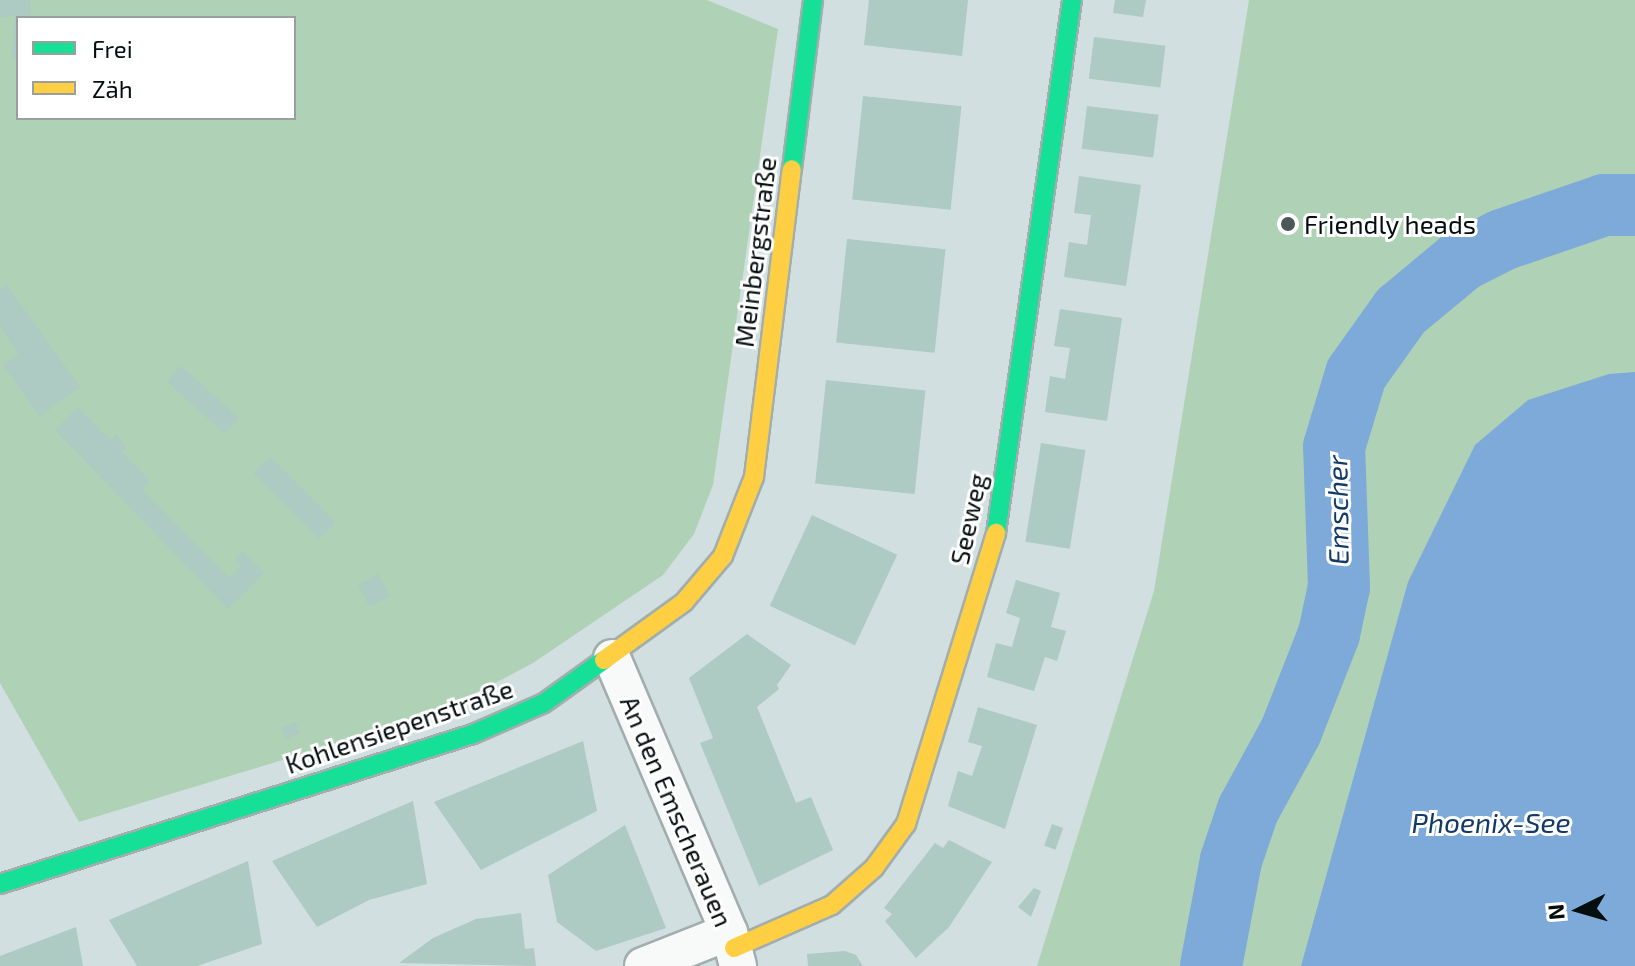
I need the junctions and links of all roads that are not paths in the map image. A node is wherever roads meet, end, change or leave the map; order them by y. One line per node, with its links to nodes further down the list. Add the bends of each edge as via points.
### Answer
1 (813, 0): 3 (street, Meinbergstraße, via 754,477)
2 (1072, 0): 6 (street, Seeweg, via 996,533 906,824 874,868 832,905)
3 (745, 510): 4 (street, Kohlensiepenstraße, via 723,556 684,602)
4 (612, 658): 5 (street, Kohlensiepenstraße, via 544,703 473,734); 6 (street, An den Emscherauen)
5 (0, 884)
6 (734, 949): 7 (street)
7 (643, 966)

